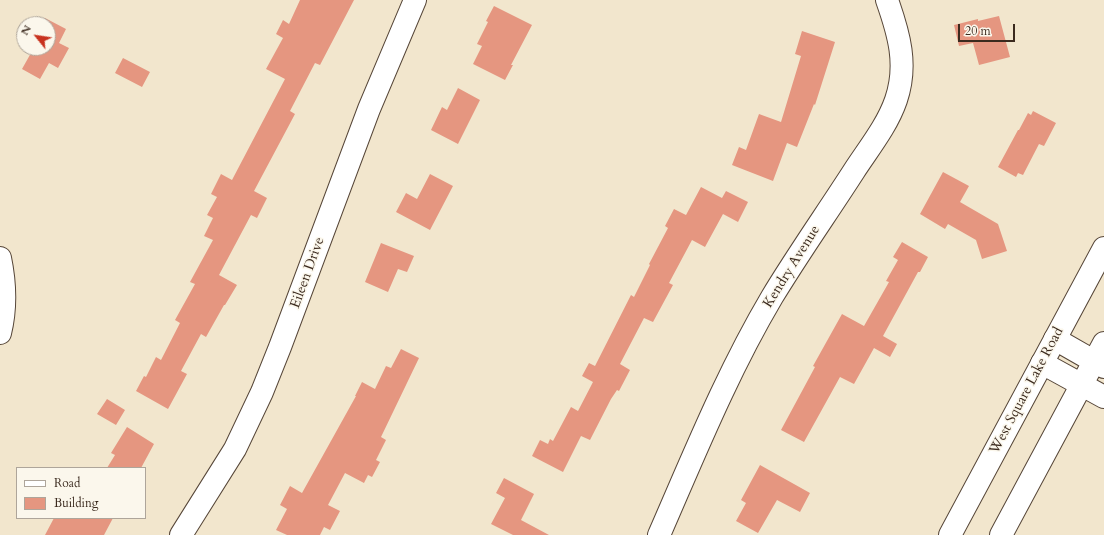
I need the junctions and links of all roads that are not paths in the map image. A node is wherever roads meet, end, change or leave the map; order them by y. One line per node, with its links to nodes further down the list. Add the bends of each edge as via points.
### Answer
1 (415, 0): 11 (main road, Eileen Drive, via 371,103 262,392 235,449)
2 (887, 0): 12 (main road, Kendry Avenue, via 897,30 902,57 901,80 896,101 881,130 787,272 754,328)
3 (1104, 248): 6 (main road, West Square Lake Road)
4 (0, 258): 5 (main road, via 4,282 4,311)
5 (0, 333)
6 (1055, 339): 7 (main road); 8 (main road, West Square Lake Road)
7 (1101, 357): 9 (main road)
8 (1042, 363): 9 (main road); 13 (main road, West Square Lake Road)
9 (1081, 385): 10 (main road); 14 (main road)
10 (1104, 397)
11 (181, 535)
12 (659, 535)
13 (950, 535)
14 (1001, 535)

